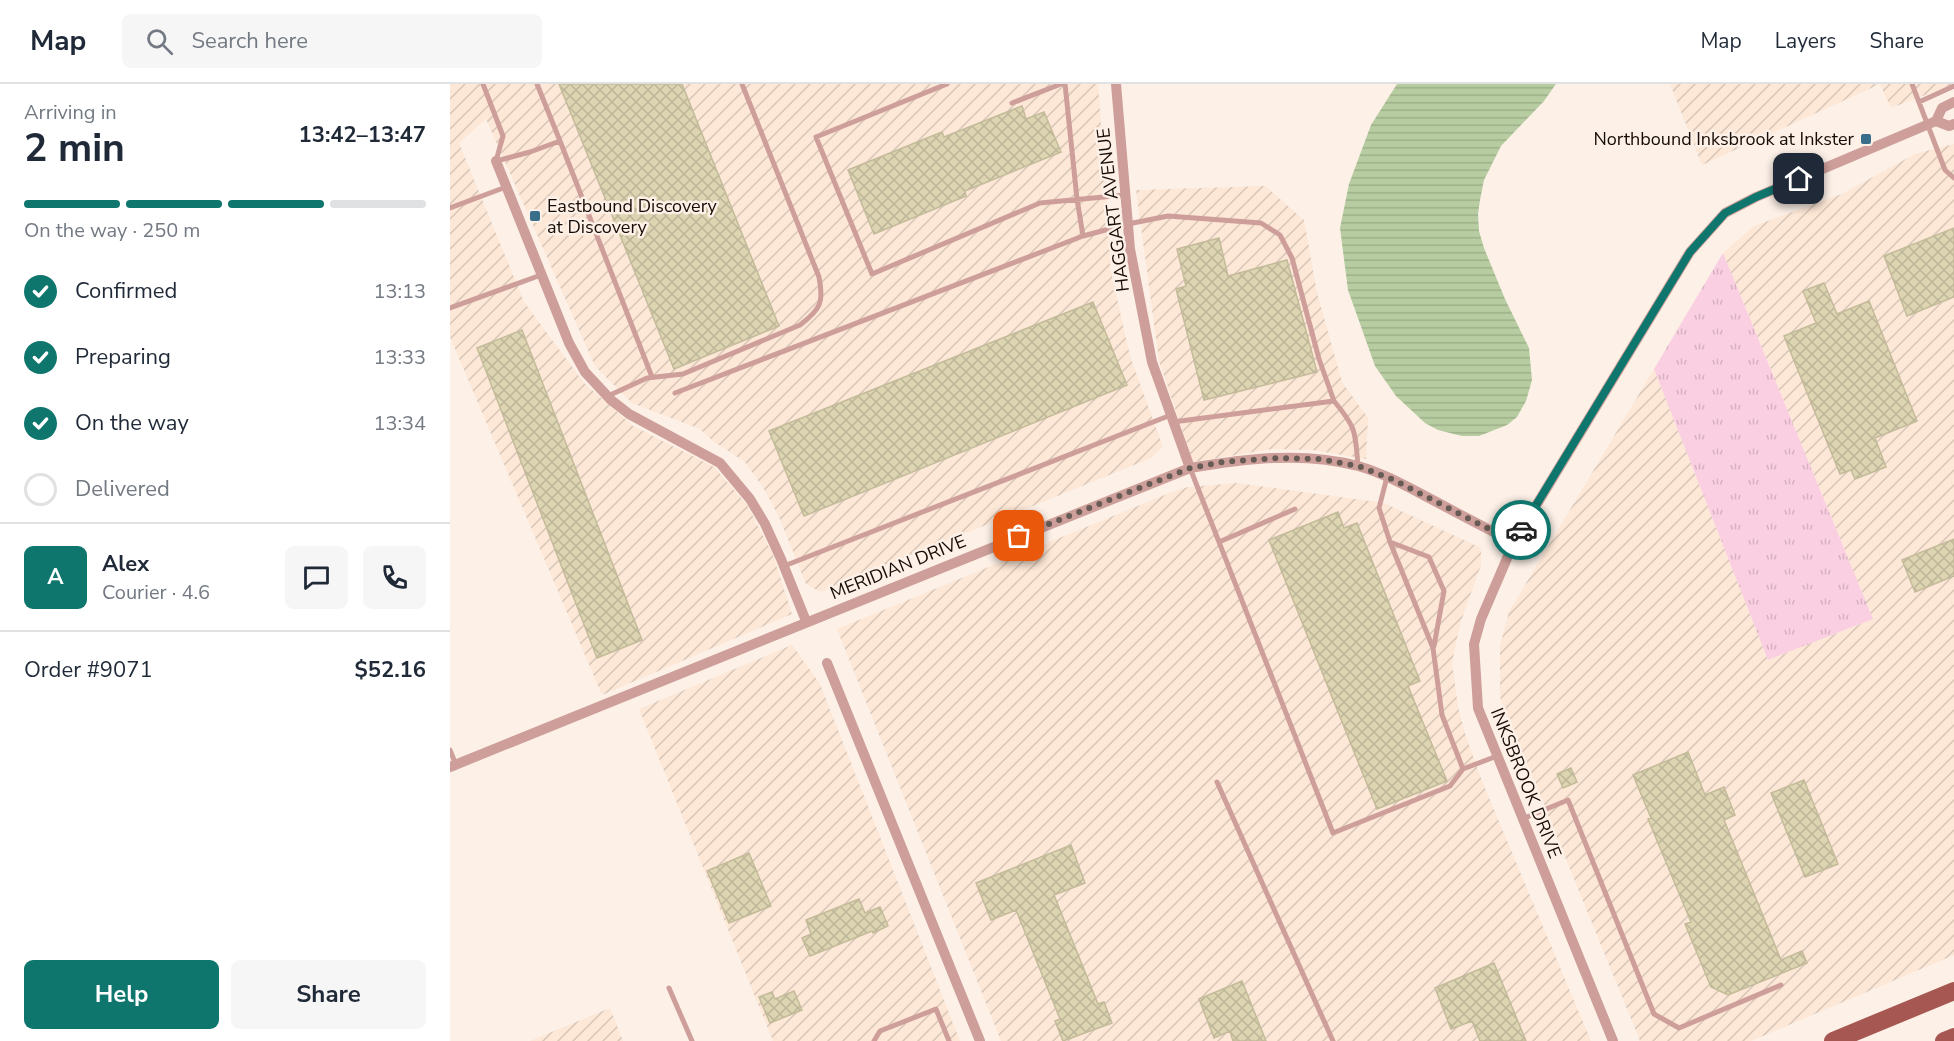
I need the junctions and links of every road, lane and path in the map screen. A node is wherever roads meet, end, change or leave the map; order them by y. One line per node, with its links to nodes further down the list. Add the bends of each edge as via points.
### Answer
1 (483, 84): 15 (lane, via 503,136)
2 (537, 84): 14 (lane)
3 (742, 84): 25 (lane, via 819,277 821,304 801,325 683,374)
4 (947, 84): 19 (lane, via 816,137 872,274 1040,203)
5 (1063, 84): 11 (lane); 19 (lane)
6 (1116, 84): 18 (street, HAGGART AVENUE)
7 (1912, 84): 9 (lane)
8 (1954, 86): 9 (lane)
9 (1919, 102): 12 (lane)
10 (1954, 102): 12 (street, INKSBROOK DRIVE, via 1942,108)
11 (1012, 103)
12 (1932, 123): 13 (street, INKSBROOK DRIVE); 16 (lane, via 1945,170); 36 (street, INKSBROOK DRIVE, via 1725,213 1690,252)
13 (1954, 124)
14 (560, 141): 15 (lane); 25 (lane)
15 (496, 161): 17 (street)
16 (1954, 178)
17 (506, 187): 20 (lane); 23 (street)
18 (1125, 195): 19 (lane); 21 (street, HAGGART AVENUE)
19 (1077, 199): 22 (lane)
20 (450, 208)
21 (1128, 224): 22 (lane); 28 (lane, via 1168,216 1238,221 1261,223 1280,235 1292,258); 29 (street, HAGGART AVENUE, via 1152,362)
22 (1083, 236): 26 (lane)
23 (542, 275): 24 (lane); 27 (street, via 569,343 585,372)
24 (450, 309)
25 (652, 377): 27 (lane)
26 (675, 393)
27 (608, 396): 37 (street, via 629,414 720,464 750,499)
28 (1334, 401): 29 (lane); 30 (lane, via 1356,432)
29 (1172, 418): 31 (street, HAGGART AVENUE); 37 (lane)
30 (1358, 466): 31 (street, MERIDIAN DRIVE, via 1319,459 1279,458); 32 (street, MERIDIAN DRIVE)
31 (1190, 468): 34 (lane); 38 (street, MERIDIAN DRIVE)
32 (1387, 477): 35 (lane, via 1378,508); 36 (street, MERIDIAN DRIVE)
33 (1295, 509): 34 (lane)
34 (1219, 542): 44 (lane, via 1333,832 1450,786)
35 (1390, 542): 39 (lane); 39 (lane, via 1429,557 1444,591)
36 (1514, 542): 42 (street, INKSBROOK DRIVE, via 1474,644 1478,708)
37 (784, 566): 38 (street)
38 (806, 621): 43 (street, MERIDIAN DRIVE)
39 (1433, 648): 44 (lane, via 1442,715)
40 (827, 663): 55 (street)
41 (450, 750): 43 (lane)
42 (1497, 756): 44 (lane); 46 (street, INKSBROOK DRIVE)
43 (453, 766)
44 (1463, 769)
45 (1217, 782): 56 (lane)
46 (1522, 819): 47 (lane, via 1568,800 1654,1014 1679,1028); 57 (street, INKSBROOK DRIVE)
47 (1781, 984)
48 (669, 987): 52 (lane)
49 (1954, 992): 50 (main road)
50 (1858, 1036): 58 (main road)
51 (1954, 1037): 59 (main road)
52 (692, 1041)
53 (874, 1041): 54 (lane, via 880,1031 936,1009)
54 (949, 1041)
55 (980, 1041)
56 (1334, 1041)
57 (1613, 1041)
58 (1833, 1041)
59 (1944, 1041)

